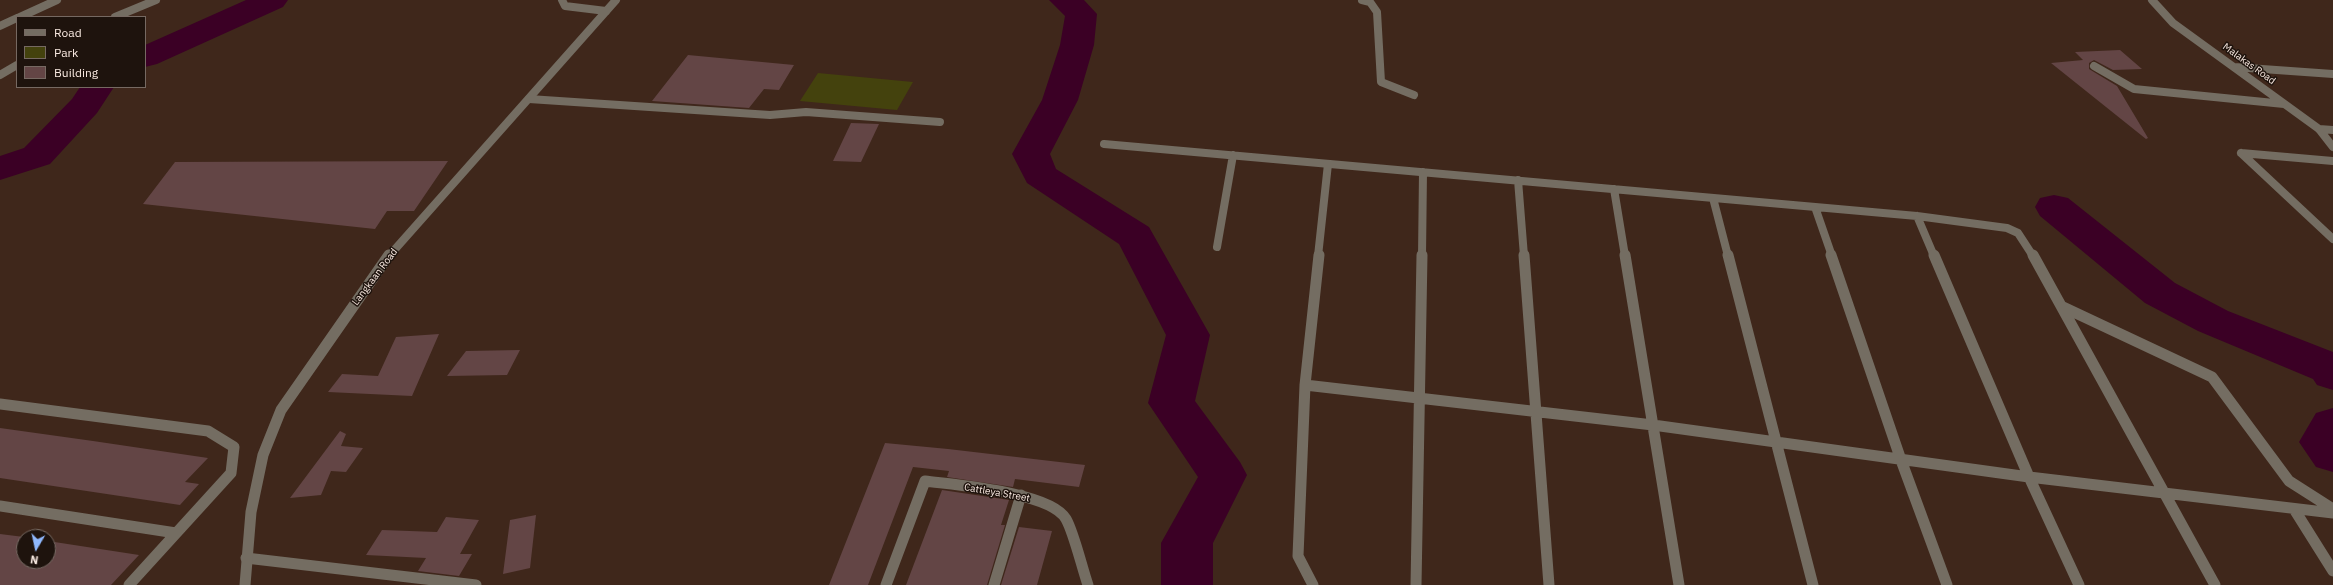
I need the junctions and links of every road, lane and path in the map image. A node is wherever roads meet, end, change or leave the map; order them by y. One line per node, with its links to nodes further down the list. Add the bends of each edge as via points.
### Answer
1 (57, 0): 9 (street)
2 (156, 0): 10 (street)
3 (557, 0): 4 (street)
4 (563, 0): 8 (street, via 565,6)
5 (614, 0): 8 (street, Langkaan Road)
6 (1362, 0): 18 (street, via 1370,2 1378,12 1381,82)
7 (2152, 0): 15 (street, Malakas Road, via 2173,23)
8 (606, 11): 19 (street, Langkaan Road)
9 (22, 16)
10 (116, 16)
11 (16, 18): 12 (street)
12 (0, 26)
13 (16, 66): 17 (street)
14 (2094, 66): 20 (street, via 2134,89 2144,91)
15 (2234, 67): 16 (street); 20 (street, Malakas Road)
16 (2333, 74)
17 (0, 75)
18 (1414, 95)
19 (529, 99): 21 (street, via 770,115 806,112); 53 (street, Langkaan Road, via 384,262 282,410 263,455 251,512)
20 (2284, 104): 22 (street, Malakas Road)
21 (940, 122)
22 (2319, 129): 23 (street); 25 (street, Malakas Road)
23 (2333, 130)
24 (1104, 144): 26 (street)
25 (2333, 147)
26 (1233, 155): 28 (street); 36 (street)
27 (2333, 161): 35 (street, via 2241,153)
28 (1328, 164): 29 (street); 38 (street)
29 (1423, 172): 30 (street); 39 (street)
30 (1518, 180): 31 (street); 41 (street)
31 (1614, 189): 32 (street); 42 (street)
32 (1713, 198): 33 (street); 43 (street)
33 (1815, 207): 34 (street); 44 (street)
34 (1917, 216): 37 (street, via 2007,228 2018,234); 45 (street)
35 (2333, 239)
36 (1217, 247)
37 (2063, 307): 46 (street); 50 (street, via 2212,377 2289,481)
38 (1305, 385): 39 (street); 61 (street, via 1298,556)
39 (1420, 398): 41 (street); 62 (street)
40 (0, 404): 52 (street, via 208,431 234,447 231,473)
41 (1535, 411): 42 (street); 63 (street)
42 (1653, 425): 43 (street); 64 (street)
43 (1776, 442): 44 (street); 65 (street)
44 (1901, 460): 45 (street); 66 (street)
45 (2029, 477): 46 (street); 67 (street)
46 (2166, 494): 49 (street); 68 (street)
47 (1021, 495): 58 (street, Cattleya Street, via 925,481); 59 (street); 60 (street, Cattleya Street, via 1053,506 1066,518)
48 (0, 506): 52 (street)
49 (2294, 509): 51 (street); 54 (street)
50 (2333, 509)
51 (2333, 513)
52 (176, 533): 55 (street)
53 (246, 558): 56 (street, Langkaan Road); 57 (street)
54 (2333, 571)
55 (129, 585)
56 (245, 585)
57 (476, 585)
58 (886, 585)
59 (994, 585)
60 (1088, 585)
61 (1313, 585)
62 (1416, 585)
63 (1548, 585)
64 (1679, 585)
65 (1813, 585)
66 (1947, 585)
67 (2079, 585)
68 (2215, 585)

